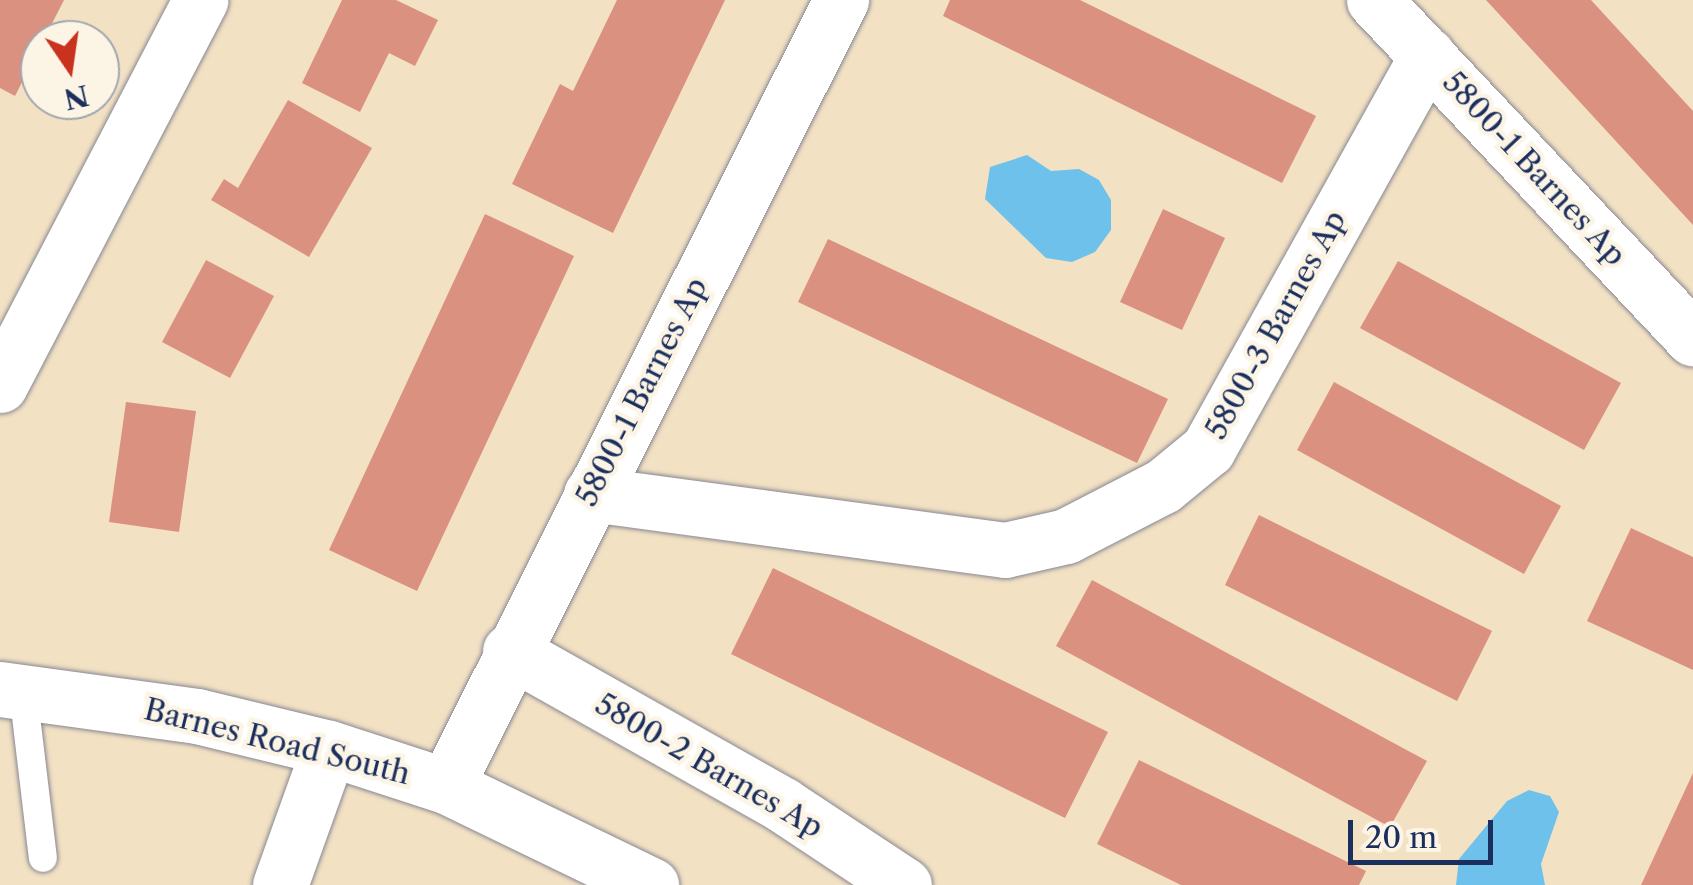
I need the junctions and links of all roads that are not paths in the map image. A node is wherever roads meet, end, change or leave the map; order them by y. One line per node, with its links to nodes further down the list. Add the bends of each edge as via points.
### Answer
1 (200, 0): 6 (street)
2 (841, 0): 7 (street, 5800-1 Barnes Ap)
3 (1374, 0): 4 (street, 5800-1 Barnes Ap)
4 (1428, 55): 5 (street, 5800-1 Barnes Ap); 7 (street, 5800-3 Barnes Ap, via 1208,449 1162,486 1066,536 1005,550)
5 (1693, 339)
6 (0, 385)
7 (592, 494): 8 (street, 5800-1 Barnes Ap)
8 (510, 652): 11 (street, 5800-1 Barnes Ap); 15 (street, 5800-2 Barnes Ap, via 782,805)
9 (11, 690): 10 (street, Barnes Road South, via 197,716); 12 (lane)
10 (329, 748): 11 (street, Barnes Road South); 13 (street)
11 (446, 786): 14 (street, Barnes Road South)
12 (43, 858)
13 (280, 885)
14 (650, 885)
15 (904, 885)

